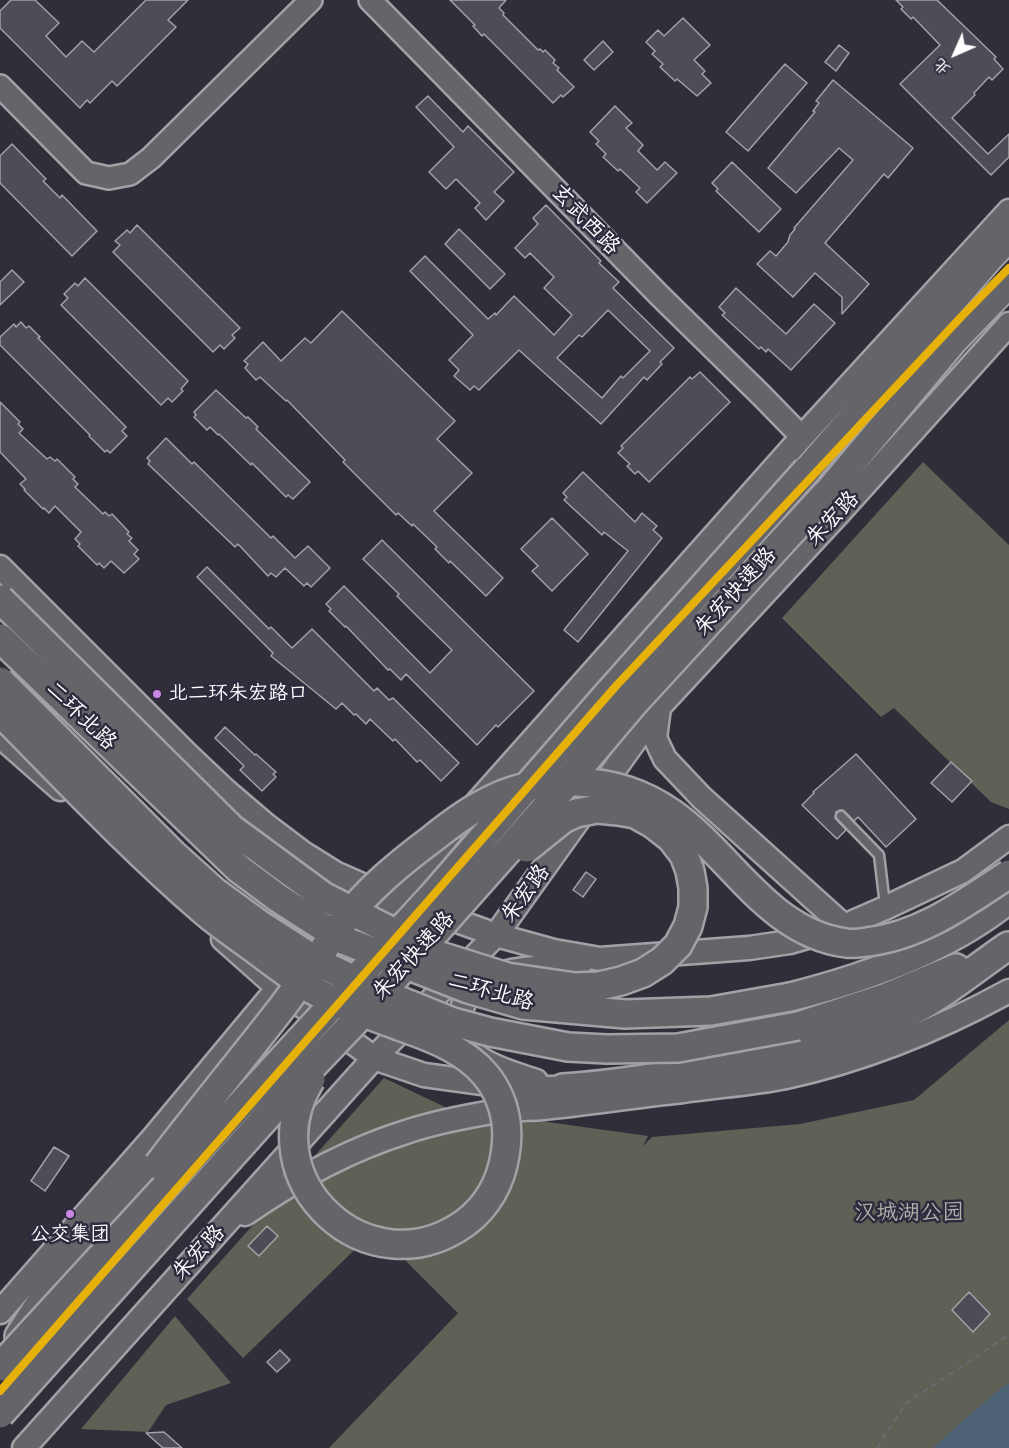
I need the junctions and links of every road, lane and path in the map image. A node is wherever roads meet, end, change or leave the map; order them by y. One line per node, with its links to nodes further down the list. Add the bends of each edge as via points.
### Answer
1 (311, 0): 3 (street, via 151,158 130,174 109,178 86,173)
2 (370, 0): 8 (street, 玄武西路)
3 (0, 86)
4 (1009, 211): 8 (main road)
5 (1009, 238): 9 (main road)
6 (1009, 284): 10 (main road, 朱宏路, via 954,341)
7 (1009, 324): 15 (main road, 朱宏路)
8 (802, 437): 22 (main road, via 490,786)
9 (807, 470): 39 (highway, 朱宏快速路, bridge, via 434,894)
10 (825, 495): 21 (highway, 朱宏快速路, bridge, via 634,703)
11 (0, 567): 22 (main road, via 195,761 266,825 335,873)
12 (0, 599): 21 (highway, bridge, via 232,829 323,896 437,955 507,977 575,987 599,986 644,973 662,961 678,945 693,907 690,871 671,838 635,814 618,810 597,808 563,819)
13 (0, 638): 23 (highway, 二环北路, bridge, via 239,869 278,898 343,940 468,989 523,1005 625,1014 711,1011 790,997 862,976 928,949)
14 (0, 681): 27 (highway, 二环北路, bridge, via 173,854 259,924 323,965 386,995 490,1032 568,1047 678,1048 798,1026 886,998)
15 (659, 707): 25 (main road, via 656,738 665,759 702,798); 26 (main road, 朱宏路)
16 (0, 712): 31 (highway, bridge, via 207,914 310,988 432,1038 465,1056 490,1079 499,1095 507,1126 504,1160 484,1205 456,1229 421,1242 384,1243 349,1231 334,1221 309,1192 295,1158 295,1121 307,1087)
17 (0, 736): 29 (main road)
18 (841, 816): 24 (lane, via 879,855)
19 (1009, 837): 24 (main road, via 963,871)
20 (1009, 874): 39 (highway, bridge, via 913,931 891,939 848,944 822,938 794,924 764,902 694,830 649,799 627,790 585,782 535,784 507,792 443,830 362,900 158,1165 41,1302)
21 (484, 878): 31 (highway, 朱宏快速路, bridge)
22 (395, 899): 26 (main road); 29 (main road)
23 (1009, 899)
24 (885, 909): 25 (main road)
25 (844, 926): 28 (main road, via 790,942 749,948)
26 (496, 935): 28 (main road); 32 (main road, 朱宏路)
27 (1009, 945): 33 (highway, via 911,1011 849,1038 793,1053)
28 (600, 959): 34 (main road, via 491,976 469,995 460,1015 463,1036 471,1051 485,1061)
29 (278, 988): 32 (main road); 37 (main road)
30 (1009, 991): 35 (main road, via 910,1037 794,1074)
31 (338, 1039): 40 (highway, 朱宏快速路, bridge)
32 (374, 1058): 34 (main road, via 424,1075 497,1085); 36 (main road, 朱宏路)
33 (657, 1077): 34 (highway); 35 (main road)
34 (563, 1088): 35 (main road)
35 (611, 1099): 36 (main road, via 500,1111 405,1132 305,1176)
36 (216, 1234): 41 (main road, 朱宏路)
37 (0, 1312)
38 (1009, 1335): 42 (path, via 904,1404)
39 (1, 1366)
40 (0, 1414)
41 (24, 1448)
42 (877, 1448)

